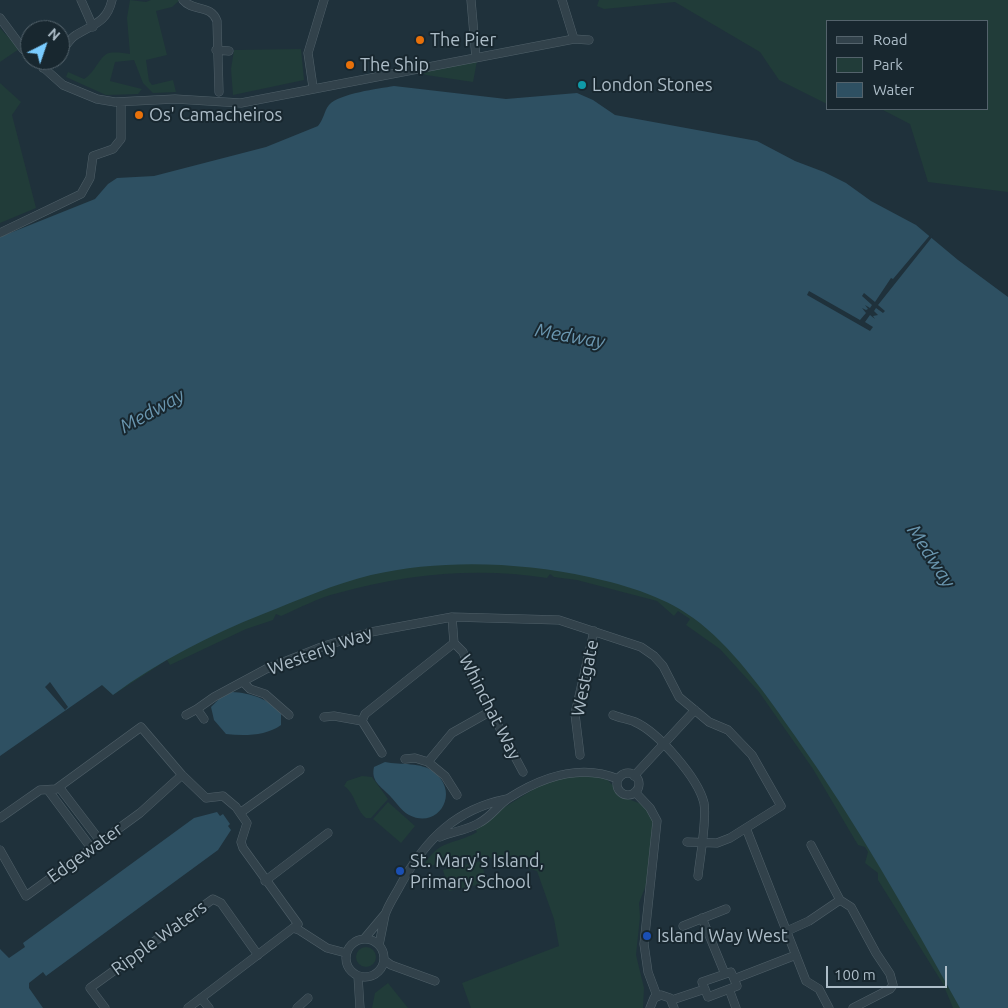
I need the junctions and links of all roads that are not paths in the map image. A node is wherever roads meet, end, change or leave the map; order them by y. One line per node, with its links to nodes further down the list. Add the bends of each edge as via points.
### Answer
1 (81, 0): 8 (street)
2 (112, 0): 8 (street, via 106,16)
3 (183, 0): 13 (street, via 215,16)
4 (324, 0): 17 (street, via 308,53)
5 (471, 0): 15 (street)
6 (562, 0): 9 (street)
7 (0, 18): 12 (street)
8 (93, 27): 11 (street)
9 (574, 39): 10 (street); 15 (street)
10 (590, 40)
11 (70, 41)
12 (20, 45)
13 (216, 50): 14 (street); 18 (street)
14 (229, 51)
15 (476, 58): 17 (street)
16 (45, 70): 19 (street, via 74,91 97,99)
17 (314, 88): 19 (street, via 241,103 175,99)
18 (219, 92)
19 (121, 102): 20 (street, via 120,141 110,150 94,156 90,178 81,194)
20 (0, 233)
21 (452, 617): 22 (street, Westerly Way, via 559,620); 23 (street); 24 (street, Westerly Way, via 403,624 333,643)
22 (594, 631): 26 (street, Westerly Way, via 654,656 663,666 678,697); 36 (street, Westgate, via 575,714)
23 (454, 643): 27 (street, Whinchat Way, via 463,652); 33 (street, via 365,714)
24 (242, 682): 25 (street, Westerly Way); 28 (street, via 250,689 265,694)
25 (197, 709): 29 (street, Westerly Way); 32 (street)
26 (695, 710): 34 (street); 51 (street, Westerly Way, via 708,722 728,730 752,755 781,806)
27 (491, 711): 38 (street, via 453,732); 40 (street, Whinchat Way)
28 (289, 714)
29 (186, 715)
30 (613, 716): 34 (street, via 636,722)
31 (324, 717): 33 (street)
32 (204, 719)
33 (362, 720): 35 (street)
34 (664, 745): 42 (street); 56 (street, via 687,769 704,803)
35 (382, 753)
36 (580, 755)
37 (405, 759): 38 (street, via 417,758)
38 (428, 762): 47 (street, via 445,776)
39 (300, 770): 49 (street)
40 (523, 772)
41 (182, 775): 44 (street, via 141,727); 49 (street, via 206,798 223,796); 54 (street, Edgewater, via 140,813)
42 (634, 776): 43 (street, via 626,774); 46 (street, via 638,782)
43 (618, 779): 46 (street, via 617,786 621,792 628,795); 48 (street, via 581,771 563,774 547,778)
44 (59, 787): 45 (street); 54 (street)
45 (48, 790): 50 (street, via 40,790); 58 (street)
46 (635, 792): 81 (street, via 657,821 644,944 648,972)
47 (457, 795)
48 (507, 799): 53 (street, via 478,824); 53 (street, via 477,806 460,815)
49 (240, 813): 61 (street, via 247,826 241,842 243,848)
50 (0, 818)
51 (746, 828): 56 (street, via 717,842); 68 (street)
52 (328, 833): 61 (street)
53 (434, 840): 64 (street, via 416,858)
54 (101, 842): 58 (street, Edgewater)
55 (687, 842): 56 (street)
56 (702, 842): 60 (street)
57 (812, 845): 62 (street)
58 (92, 849): 59 (street, Edgewater, via 26,896)
59 (0, 850)
60 (698, 876)
61 (263, 878): 67 (street, via 298,924)
62 (840, 900): 68 (street); 93 (street, via 851,907 890,974 893,985)
63 (726, 909): 65 (street)
64 (385, 914): 69 (street); 70 (street)
65 (702, 918): 66 (street); 75 (street)
66 (683, 926)
67 (293, 928): 71 (street, via 327,948); 72 (street)
68 (787, 931): 73 (street)
69 (364, 939): 70 (street); 71 (street, via 353,943)
70 (378, 945): 74 (street)
71 (346, 953): 76 (street, via 346,964)
72 (258, 954): 82 (street); 85 (street, Ripple Waters, via 221,903 213,899 90,988)
73 (796, 955): 77 (street); 92 (street, via 806,981 818,989)
74 (384, 960): 76 (street, via 375,974); 78 (street)
75 (724, 974): 77 (street, via 731,972); 79 (street, via 702,982)
76 (358, 976): 89 (street)
77 (734, 979): 80 (street, via 737,986)
78 (435, 981)
79 (705, 989): 80 (street, via 708,997); 84 (street)
80 (729, 989): 91 (street)
81 (657, 996): 84 (street, via 664,995); 90 (street)
82 (201, 998): 86 (street); 87 (street)
83 (308, 998): 88 (street)
84 (673, 1004)
85 (105, 1008)
86 (188, 1008)
87 (209, 1008)
88 (297, 1008)
89 (360, 1008)
90 (650, 1008)
91 (736, 1008)
92 (829, 1008)
93 (853, 1008)

